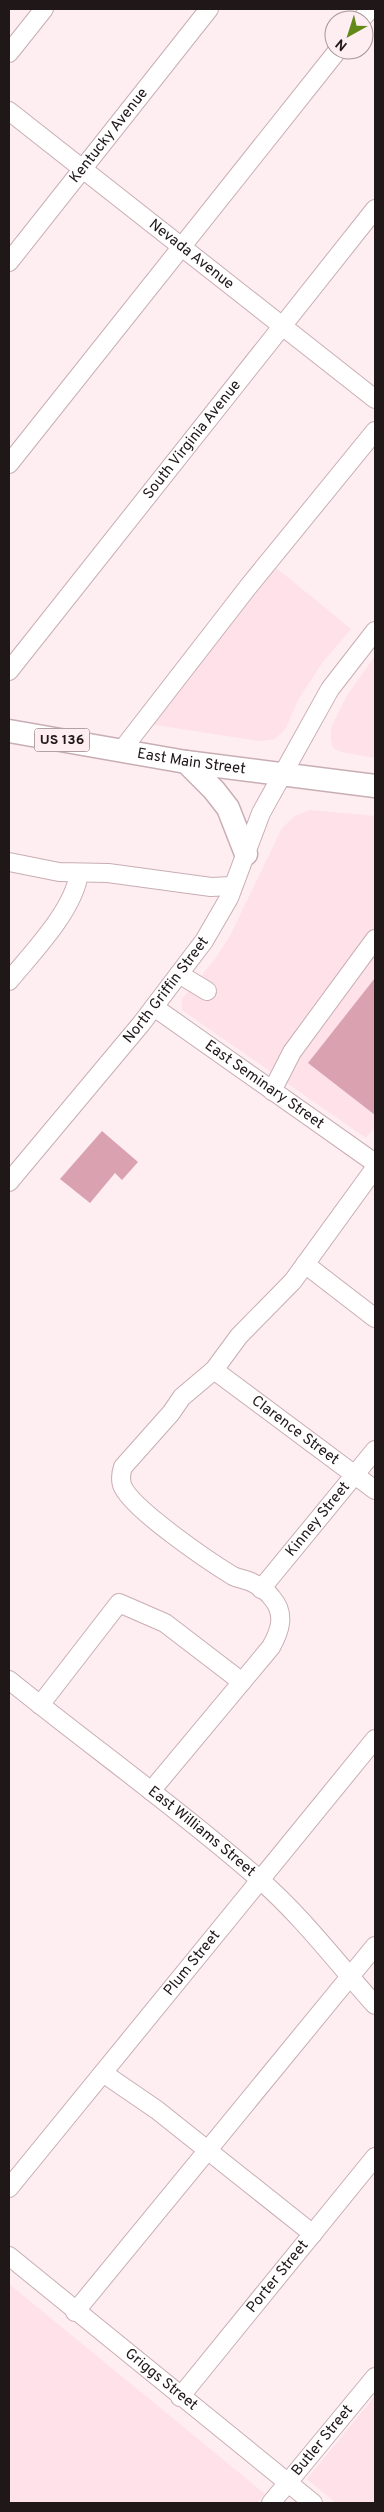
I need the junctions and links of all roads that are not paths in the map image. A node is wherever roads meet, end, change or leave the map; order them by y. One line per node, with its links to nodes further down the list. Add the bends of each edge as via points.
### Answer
1 (44, 9): 3 (street)
2 (209, 9): 6 (street, Kentucky Avenue)
3 (9, 53)
4 (330, 60): 8 (street)
5 (9, 111): 6 (street, Nevada Avenue)
6 (82, 169): 8 (street, Nevada Avenue); 9 (street, Kentucky Avenue)
7 (375, 209): 10 (street, South Virginia Avenue)
8 (183, 247): 10 (street, Nevada Avenue); 13 (street)
9 (9, 262)
10 (282, 326): 11 (street, Nevada Avenue); 15 (street, South Virginia Avenue)
11 (375, 399)
12 (375, 431): 17 (street)
13 (9, 464)
14 (375, 630): 19 (street, North Griffin Street, via 330,689)
15 (9, 671)
16 (9, 731): 17 (main road, East Main Street / US 136)
17 (121, 751): 18 (main road, East Main Street / US 136)
18 (186, 762): 19 (main road, East Main Street / US 136); 21 (main road, via 228,808)
19 (284, 774): 20 (main road, East Main Street / US 136); 21 (street, North Griffin Street, via 262,812)
20 (375, 786)
21 (246, 854): 24 (street, North Griffin Street)
22 (9, 862): 23 (street)
23 (79, 873): 24 (street, via 108,873 211,887); 27 (street, via 77,887 61,914)
24 (233, 886): 26 (street, North Griffin Street, via 204,940)
25 (375, 939): 30 (street, via 292,1052)
26 (179, 974): 28 (street); 29 (street, North Griffin Street)
27 (9, 981)
28 (207, 991)
29 (154, 1007): 30 (street, East Seminary Street); 32 (street, North Griffin Street)
30 (272, 1091): 31 (street, East Seminary Street)
31 (373, 1158): 33 (street)
32 (9, 1182)
33 (305, 1264): 34 (street); 35 (street, via 293,1281 238,1336)
34 (375, 1318)
35 (214, 1370): 37 (street, Clarence Street); 39 (street, via 182,1397 127,1462 120,1474 121,1484 141,1508 193,1549 235,1577)
36 (375, 1450): 37 (street, Kinney Street)
37 (355, 1475): 38 (street, Clarence Street); 39 (street, Kinney Street)
38 (375, 1490)
39 (261, 1589): 41 (street, via 273,1598 282,1622 271,1647)
40 (9, 1680): 42 (street, East Williams Street)
41 (242, 1682): 42 (street, via 166,1623 119,1602); 44 (street)
42 (40, 1705): 44 (street, East Williams Street)
43 (375, 1739): 45 (street, Plum Street)
44 (151, 1791): 45 (street, East Williams Street)
45 (259, 1879): 47 (street, East Williams Street, via 286,1904); 49 (street, Plum Street)
46 (375, 1946): 47 (street)
47 (350, 1977): 48 (street, East Williams Street); 50 (street)
48 (375, 2005)
49 (103, 2073): 50 (street); 52 (street, Plum Street)
50 (207, 2150): 53 (street); 55 (street)
51 (375, 2157): 53 (street, Porter Street)
52 (9, 2188)
53 (313, 2234): 57 (street, Porter Street)
54 (9, 2256): 55 (street, Griggs Street)
55 (76, 2312): 57 (street, Griggs Street)
56 (375, 2377): 58 (street, Butler Street)
57 (180, 2396): 58 (street, Griggs Street)
58 (288, 2483): 59 (street, Butler Street); 60 (street, Griggs Street)
59 (271, 2503)
60 (313, 2503)

